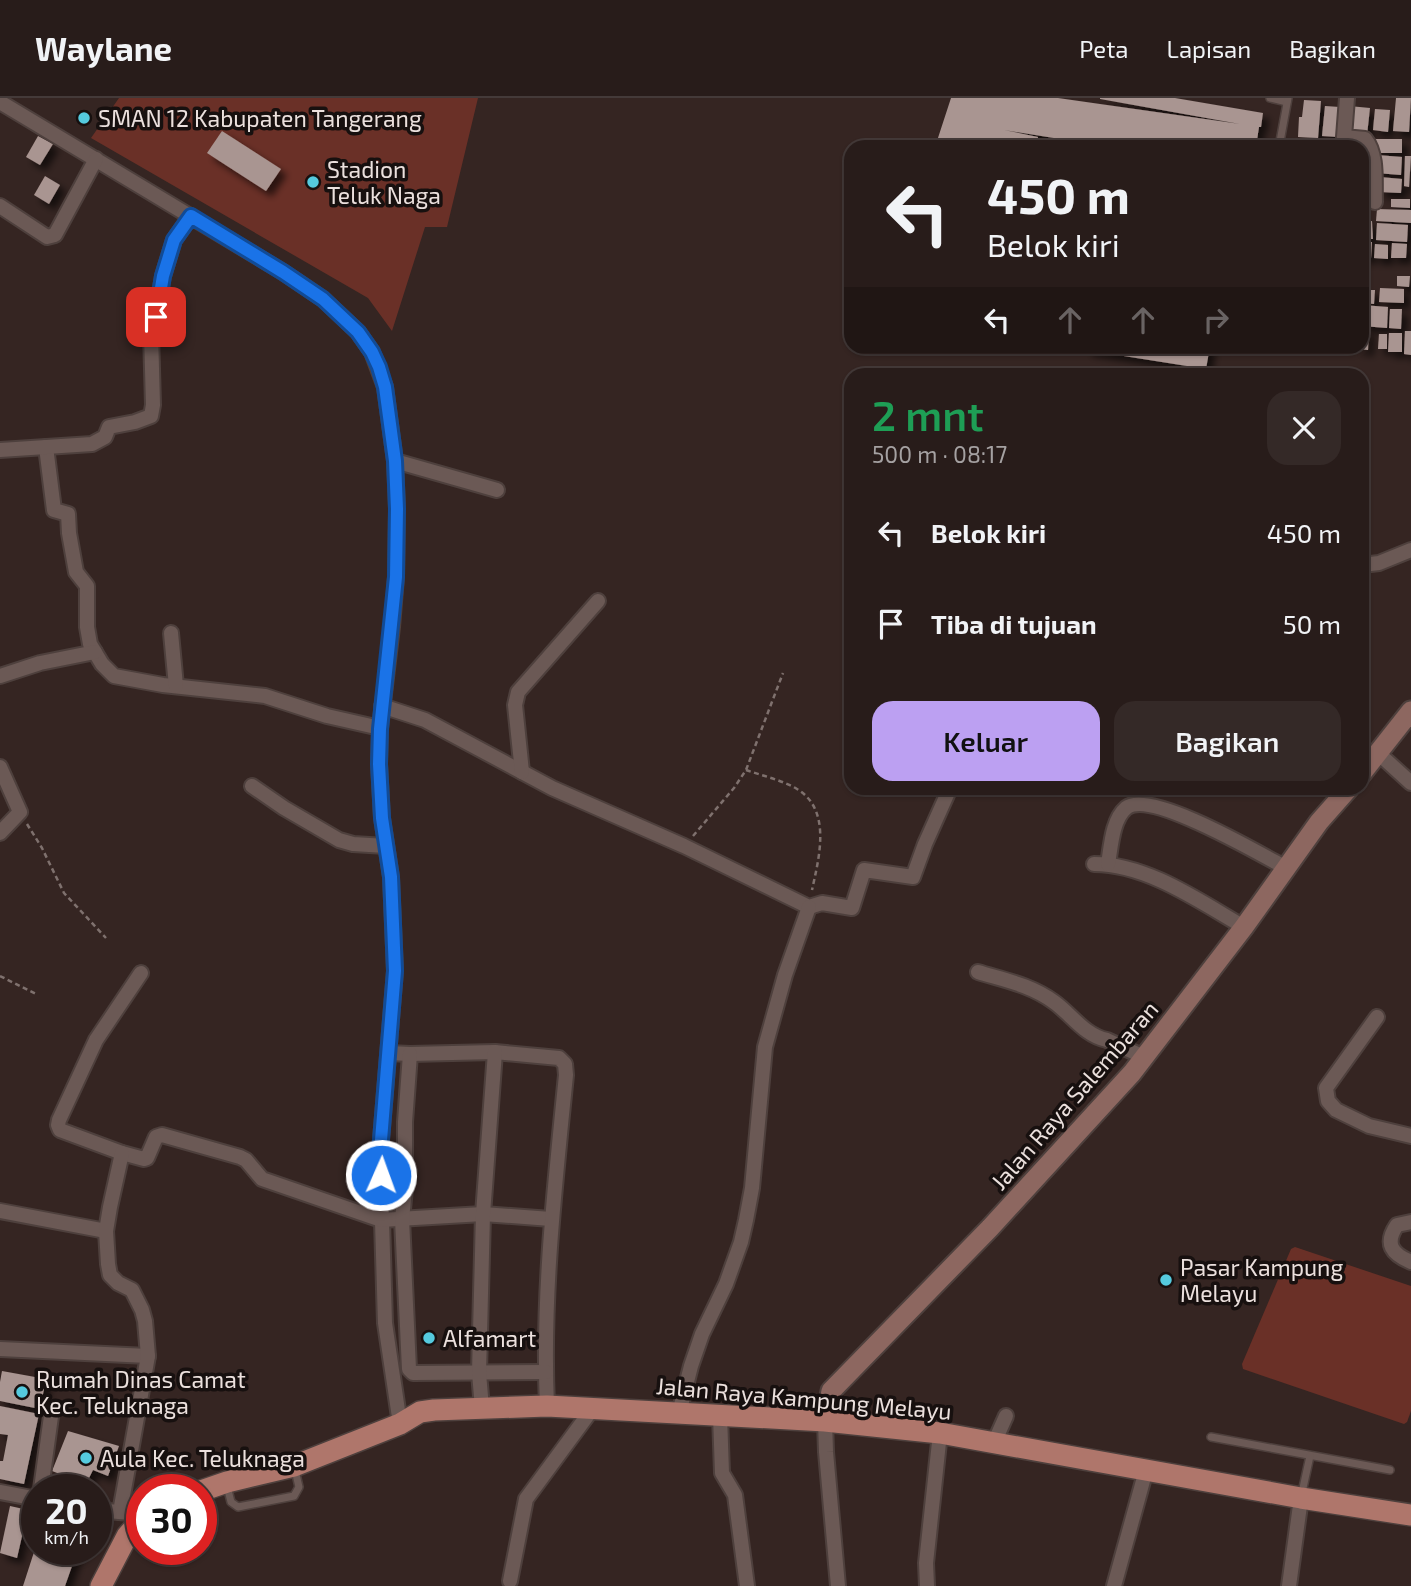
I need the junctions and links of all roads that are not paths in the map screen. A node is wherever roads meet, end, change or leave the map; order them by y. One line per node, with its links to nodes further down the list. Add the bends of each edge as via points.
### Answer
1 (1270, 98): 3 (lane)
2 (1347, 98): 6 (street, via 1344,137)
3 (1288, 100): 5 (lane)
4 (0, 102): 8 (street)
5 (1280, 140)
6 (1366, 140)
7 (1369, 144): 9 (street)
8 (96, 159): 10 (street, via 55,235 47,237); 11 (street)
9 (1375, 202)
10 (0, 206)
11 (191, 216): 12 (street, via 174,240 151,333 151,416 109,428 92,444); 14 (street, via 323,299 358,332 372,352 385,387)
12 (46, 447): 13 (street); 20 (street, via 54,510 68,514 76,572 87,586 87,627)
13 (0, 450)
14 (395, 461): 15 (street); 23 (street, via 396,577)
15 (497, 490)
16 (1411, 550): 17 (street)
17 (1369, 565)
18 (598, 601): 29 (street, via 518,692 514,705)
19 (171, 633): 22 (street)
20 (95, 652): 21 (street); 22 (street, via 114,676)
21 (0, 676)
22 (176, 687): 25 (street, via 265,696)
23 (382, 706): 25 (street); 29 (street, via 425,720)
24 (1411, 711): 26 (main road)
25 (380, 729): 35 (street)
26 (1378, 753): 27 (main road); 30 (street)
27 (1369, 764)
28 (0, 767): 34 (street, via 20,812)
29 (522, 772): 37 (street)
30 (1411, 783)
31 (252, 786): 35 (street, via 340,840)
32 (947, 795): 37 (street, via 913,877 864,870 852,908)
33 (1343, 795): 36 (main road, Jalan Raya Salembaran)
34 (0, 833)
35 (386, 846): 43 (street, via 395,971)
36 (1286, 868): 38 (main road, Jalan Raya Salembaran); 38 (street, via 1186,816 1143,804 1125,808 1101,864 1150,875)
37 (809, 907): 64 (street, via 765,1047 746,1220 726,1284 702,1334)
38 (1244, 927): 45 (main road, Jalan Raya Salembaran)
39 (978, 972): 45 (street, via 1028,986 1101,1039)
40 (141, 973): 47 (street, via 96,1040 58,1122 60,1130)
41 (1377, 1017): 46 (street, via 1326,1088 1326,1095 1334,1108 1369,1126)
42 (495, 1052): 44 (street); 49 (street); 51 (street, via 559,1058 565,1063)
43 (389, 1053): 44 (street); 52 (street, via 380,1152)
44 (410, 1054): 50 (street)
45 (1144, 1057): 67 (main road, Jalan Raya Salembaran, via 990,1228 831,1391)
46 (1411, 1136)
47 (122, 1153): 52 (street, via 146,1159 156,1137 162,1135 240,1157 262,1179); 54 (street)
48 (0, 1211): 54 (street)
49 (483, 1214): 50 (street); 51 (street); 59 (street)
50 (402, 1219): 52 (street); 59 (street, via 409,1369 413,1373)
51 (551, 1219): 58 (street)
52 (381, 1220): 68 (street, via 385,1322)
53 (1411, 1222): 55 (street, via 1397,1224 1390,1243 1397,1256)
54 (106, 1231): 57 (street, via 110,1275 132,1290 142,1310)
55 (1411, 1262)
56 (0, 1349): 57 (street)
57 (148, 1356): 83 (street)
58 (546, 1372): 59 (street); 60 (street)
59 (479, 1373): 61 (street)
60 (547, 1406): 61 (main road, Jalan Raya Kampung Melayu); 62 (main road, Jalan Raya Kampung Melayu)
61 (482, 1408): 68 (main road, Jalan Raya Kampung Melayu, via 420,1412)
62 (593, 1408): 64 (main road, Jalan Raya Kampung Melayu); 87 (street, via 526,1499)
63 (52, 1409): 76 (street)
64 (679, 1413): 65 (main road, Jalan Raya Kampung Melayu)
65 (720, 1415): 67 (main road, Jalan Raya Kampung Melayu); 89 (street, via 722,1473 735,1494)
66 (1006, 1416): 71 (street)
67 (825, 1421): 69 (main road, Jalan Raya Kampung Melayu); 90 (street)
68 (400, 1424): 73 (main road, Jalan Raya Kampung Melayu)
69 (940, 1433): 71 (main road, Jalan Raya Kampung Melayu); 91 (street)
70 (1212, 1437): 72 (lane)
71 (994, 1443): 74 (main road, Jalan Raya Kampung Melayu)
72 (1310, 1456): 75 (lane); 81 (lane)
73 (294, 1465): 77 (main road, Jalan Raya Kampung Melayu); 77 (lane, via 299,1487 294,1496 237,1507 229,1498)
74 (1146, 1470): 81 (main road, Jalan Raya Kampung Melayu); 92 (street)
75 (1390, 1471)
76 (43, 1474)
77 (227, 1482): 78 (main road, Jalan Raya Kampung Melayu)
78 (217, 1485)
79 (0, 1492): 80 (street)
80 (21, 1496)
81 (1301, 1497): 85 (main road, Jalan Raya Kampung Melayu); 93 (street)
82 (112, 1511): 83 (street)
83 (120, 1512): 84 (street)
84 (126, 1513)
85 (1411, 1515)
86 (126, 1538): 88 (main road)
87 (509, 1584)
88 (101, 1586)
89 (747, 1586)
90 (838, 1586)
91 (927, 1586)
92 (1114, 1586)
93 (1289, 1586)

